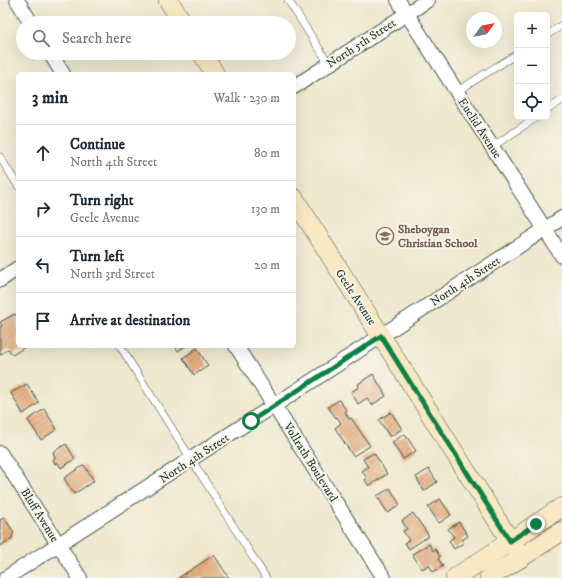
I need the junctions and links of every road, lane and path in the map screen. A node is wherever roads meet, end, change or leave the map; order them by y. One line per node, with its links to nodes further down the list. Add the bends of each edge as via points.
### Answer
1 (17, 0): 7 (street)
2 (168, 0): 8 (street)
3 (288, 0): 14 (lane)
4 (398, 0): 6 (street, Euclid Avenue)
5 (428, 0): 6 (street, North 5th Street)
6 (407, 14): 14 (street, North 5th Street); 18 (street, Euclid Avenue)
7 (27, 16)
8 (178, 16)
9 (562, 26): 10 (lane)
10 (550, 33)
11 (514, 56): 18 (lane)
12 (54, 60): 15 (street)
13 (206, 60): 16 (street)
14 (329, 64): 17 (street, North 5th Street)
15 (62, 72)
16 (214, 72)
17 (296, 86)
18 (456, 92): 22 (street, Euclid Avenue)
19 (562, 100): 20 (lane)
20 (550, 108)
21 (532, 120): 22 (lane)
22 (492, 146): 27 (street, Euclid Avenue)
23 (1, 161): 24 (lane)
24 (16, 183)
25 (296, 201): 31 (street, Geele Avenue)
26 (562, 218): 27 (street, North 4th Street)
27 (545, 229): 28 (street, Euclid Avenue); 31 (street, North 4th Street)
28 (562, 256)
29 (16, 269): 30 (street)
30 (0, 280)
31 (381, 336): 34 (street, North 4th Street); 39 (street, Geele Avenue)
32 (121, 348): 36 (lane)
33 (237, 348): 34 (street, Vollrath Boulevard)
34 (275, 405): 36 (street, North 4th Street); 45 (street, Vollrath Boulevard)
35 (0, 453): 40 (street, Bluff Avenue)
36 (191, 459): 40 (street, North 4th Street); 44 (lane)
37 (562, 507): 39 (street)
38 (562, 531): 41 (street)
39 (510, 541): 41 (street, Geele Avenue); 46 (street)
40 (58, 545): 42 (street, North 4th Street); 43 (street, Bluff Avenue)
41 (521, 558): 47 (street)
42 (6, 578)
43 (80, 578)
44 (266, 578)
45 (384, 578)
46 (455, 578)
47 (489, 578)

